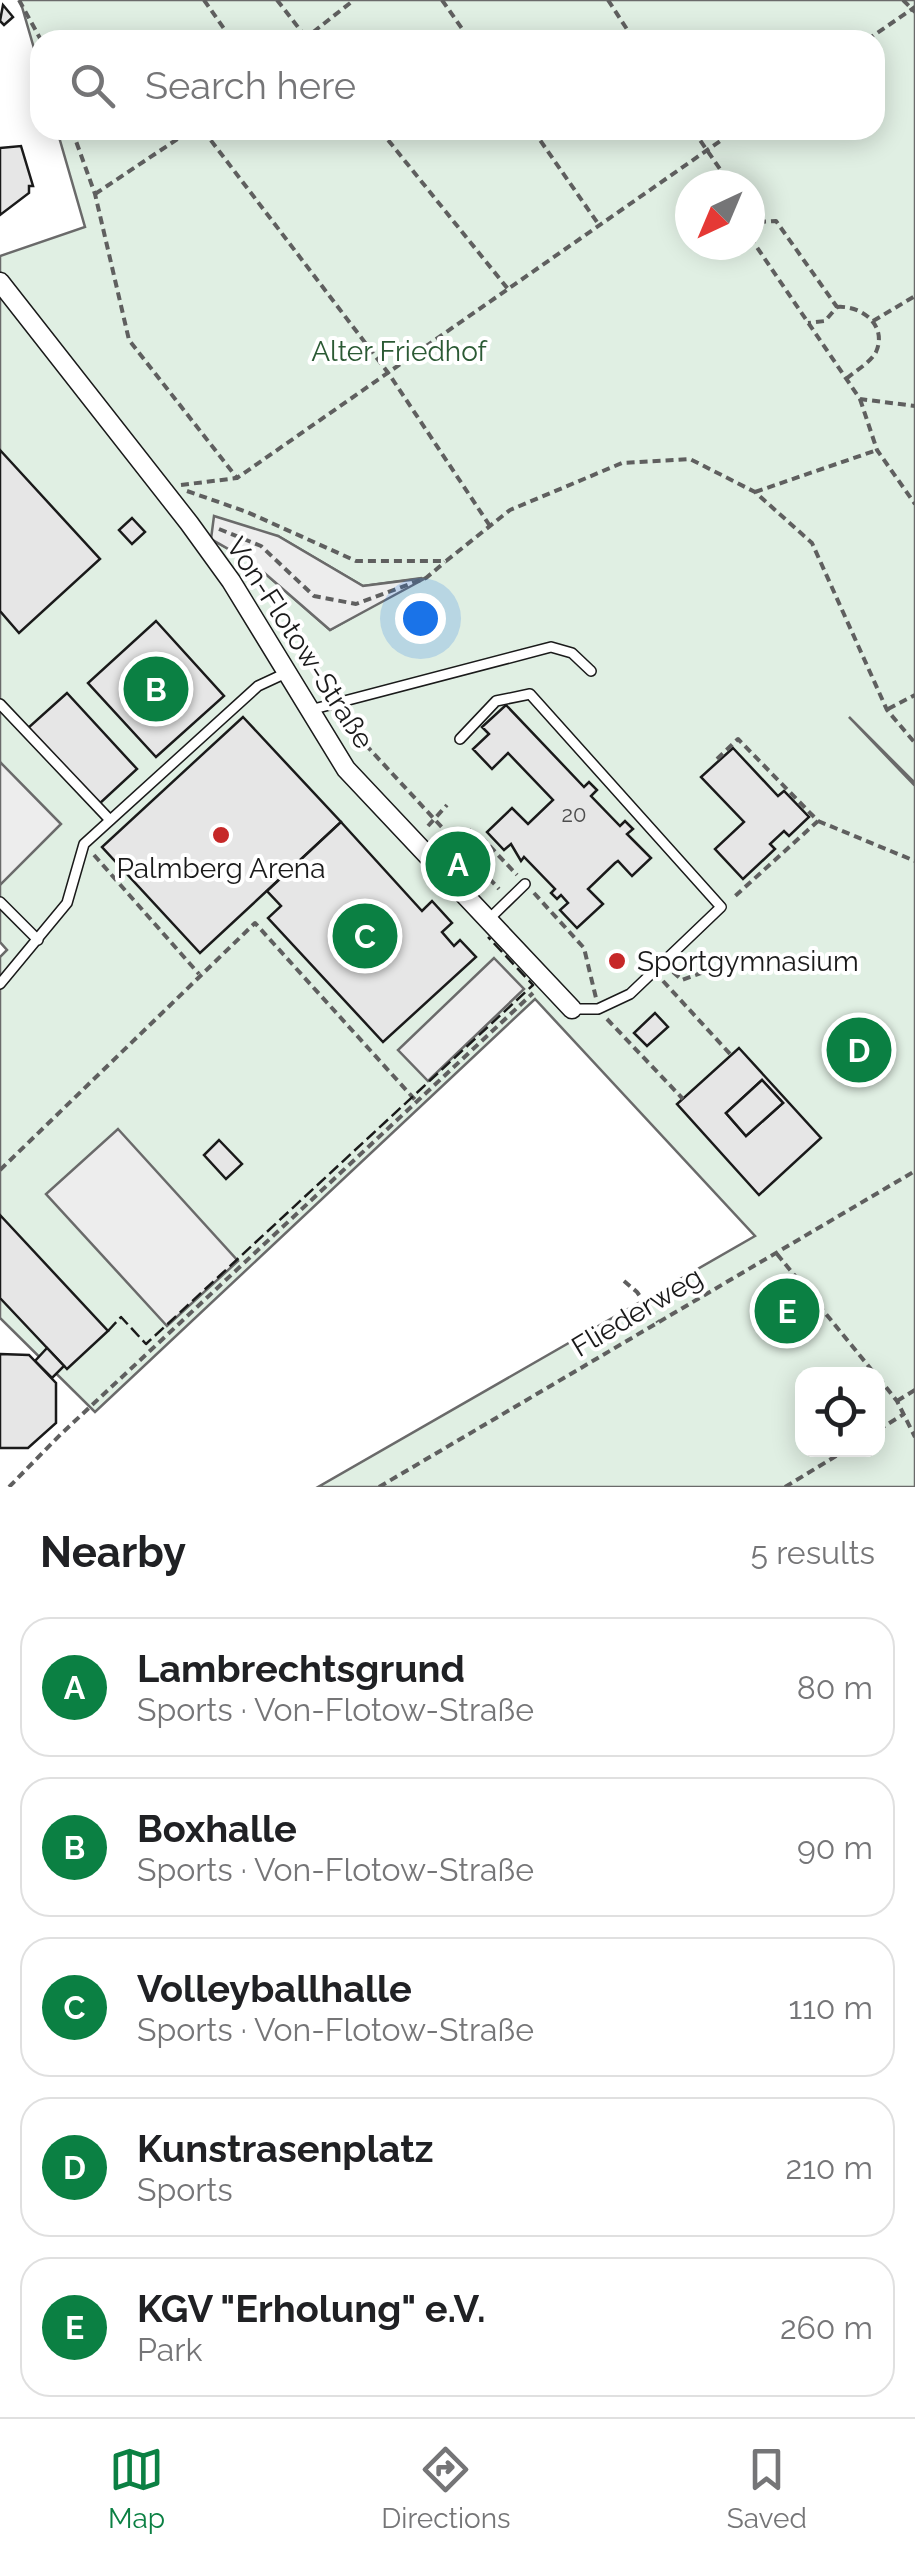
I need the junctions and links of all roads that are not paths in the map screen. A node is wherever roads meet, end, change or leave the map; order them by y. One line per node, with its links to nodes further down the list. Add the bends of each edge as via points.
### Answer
1 (0, 282): 3 (street, Von-Flotow-Straße, via 189,523)
2 (591, 672): 5 (lane, via 572,654 550,647)
3 (286, 673): 5 (street, Von-Flotow-Straße); 7 (lane, via 258,686)
4 (0, 704): 7 (lane)
5 (310, 710): 10 (street, Von-Flotow-Straße, via 346,769)
6 (460, 739): 13 (lane, Von-Flotow-Straße, via 496,701 530,694 720,906 630,994 598,1009)
7 (110, 820): 11 (lane, via 84,844 67,903)
8 (525, 884): 10 (lane)
9 (0, 902): 11 (lane)
10 (488, 920): 13 (street, Von-Flotow-Straße)
11 (38, 940): 12 (lane)
12 (0, 984)
13 (572, 1008)

